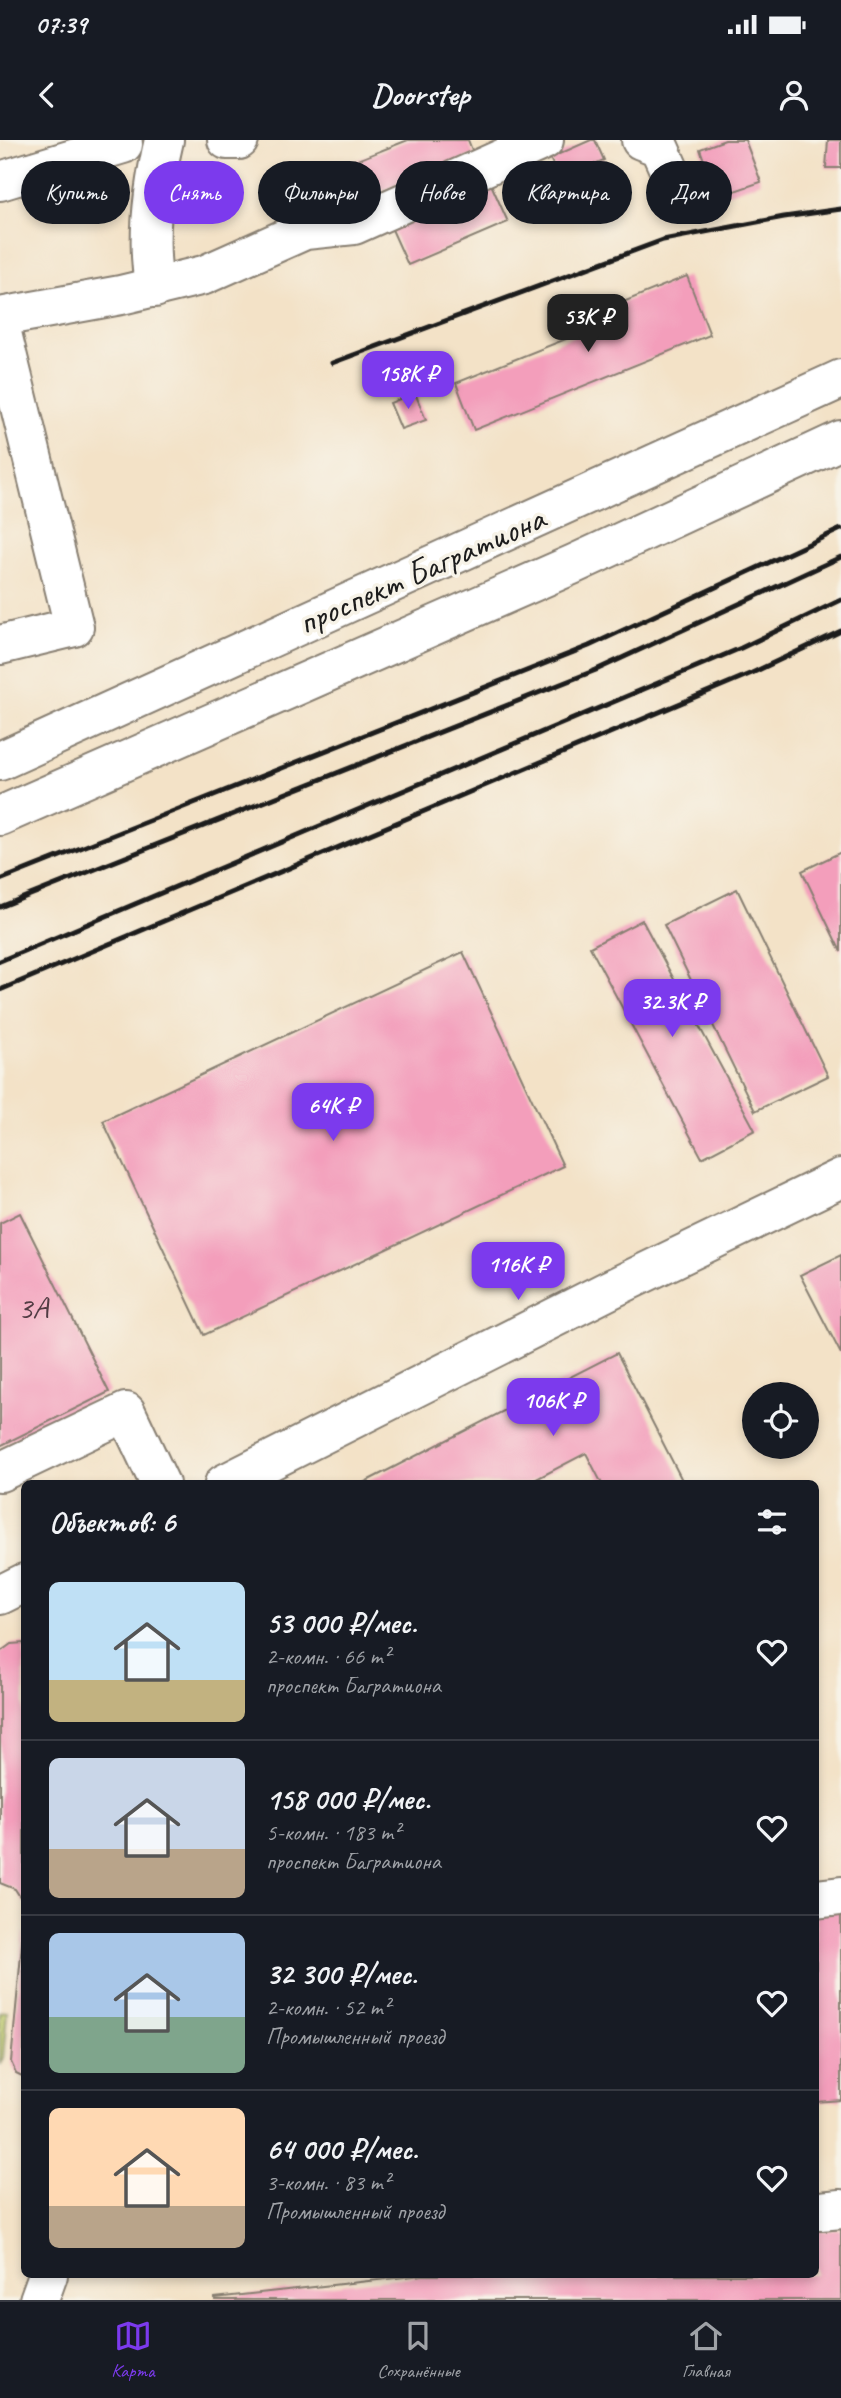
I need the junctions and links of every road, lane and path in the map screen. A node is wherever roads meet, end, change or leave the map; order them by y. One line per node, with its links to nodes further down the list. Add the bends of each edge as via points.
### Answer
1 (228, 140): 2 (main road)
2 (239, 140)
3 (544, 140): 9 (main road, via 354,225 305,230 204,275)
4 (641, 140): 7 (main road, via 659,147)
5 (123, 142): 6 (main road); 8 (main road)
6 (161, 152): 9 (main road, via 151,225)
7 (665, 161)
8 (0, 181)
9 (155, 288): 10 (main road)
10 (0, 317)
11 (0, 325): 14 (main road, via 74,627)
12 (841, 379): 15 (main road, проспект Багратиона)
13 (841, 440): 16 (main road, проспект Багратиона, via 574,564)
14 (0, 645)
15 (0, 761)
16 (0, 816)
17 (841, 1178): 20 (main road)
18 (0, 1472): 19 (main road, via 126,1412)
19 (158, 1480)
20 (231, 1480)
21 (21, 1584): 22 (main road)
22 (0, 1595)
23 (841, 1896): 24 (main road)
24 (819, 1899)
25 (47, 2278): 26 (main road)
26 (39, 2300)

